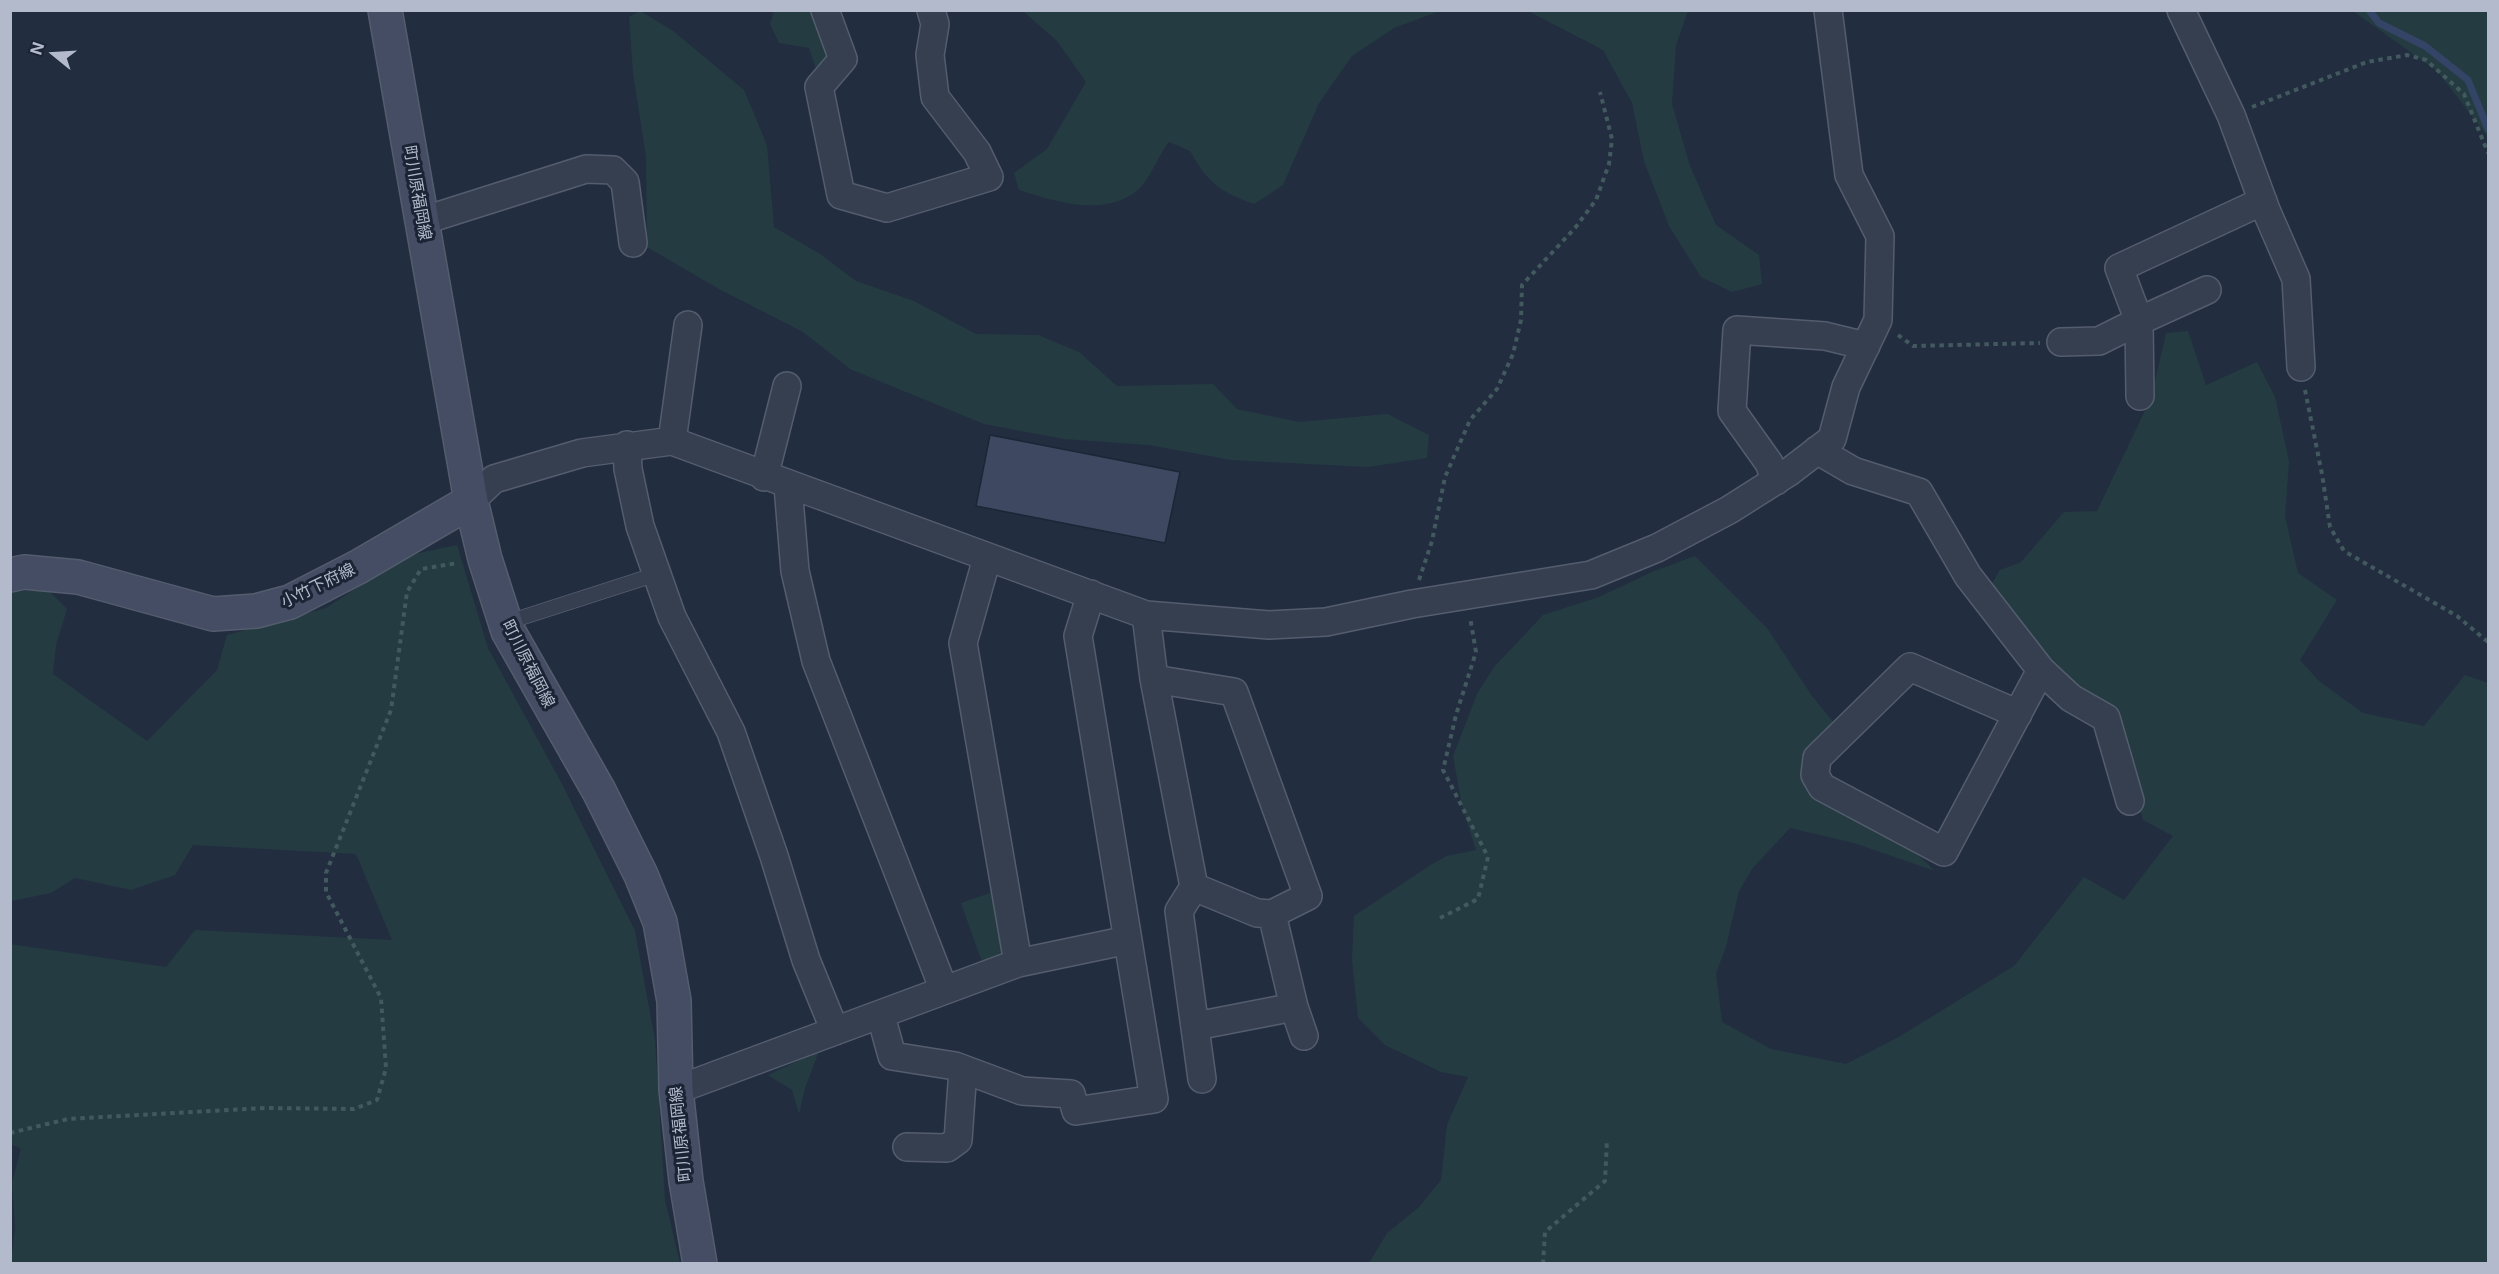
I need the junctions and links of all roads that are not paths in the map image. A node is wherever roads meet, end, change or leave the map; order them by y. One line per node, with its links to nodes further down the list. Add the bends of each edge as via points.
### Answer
1 (385, 10): 7 (main road, 町川原福岡線)
2 (825, 10): 3 (street, via 843,59 819,87 841,195 887,208 989,177 977,152 935,97 930,55 935,24)
3 (931, 10)
4 (1828, 10): 13 (street, via 1849,175 1880,236 1878,320)
5 (2181, 10): 6 (street, via 2231,115)
6 (2263, 201): 10 (street, via 2120,268); 14 (street, via 2296,279)
7 (422, 221): 8 (street, via 585,170 613,170 626,182); 22 (main road, 町川原福岡線)
8 (633, 243)
9 (2208, 290): 10 (street)
10 (2139, 321): 12 (street, via 2099,341); 16 (street)
11 (688, 325): 17 (street)
12 (2061, 342)
13 (1866, 346): 19 (street, via 1846,387 1832,439); 21 (street, via 1825,336 1737,330 1732,411 1769,463)
14 (2301, 367)
15 (788, 386): 20 (street)
16 (2140, 396)
17 (672, 441): 18 (street); 20 (street)
18 (627, 445): 22 (street, via 582,453 494,479); 24 (street, via 640,526)
19 (1817, 450): 21 (street); 29 (street, via 1853,471 1919,492 1968,576)
20 (776, 481): 23 (street); 37 (street, via 816,661)
21 (1776, 481): 27 (street, via 1657,548 1591,576 1412,604 1326,622 1269,625)
22 (471, 501): 25 (main road, 小竹下府線, via 329,582 290,602 256,612 213,614 78,577 24,572); 28 (main road, 町川原福岡線)
23 (987, 558): 26 (street); 36 (street, via 963,643)
24 (657, 574): 28 (lane); 41 (street, via 672,617 731,732 806,960)
25 (10, 575)
26 (1091, 594): 27 (street); 35 (street, via 1078,636)
27 (1146, 615): 30 (street)
28 (506, 623): 45 (main road, 町川原福岡線, via 610,812 642,875 660,922 674,1001)
29 (2042, 670): 31 (street); 32 (street, via 2071,698 2106,718)
30 (1154, 679): 33 (street); 34 (street, via 1234,692 1308,896)
31 (2018, 714): 31 (street, via 1944,852 1822,787 1815,775 1817,758 1910,667)
32 (2130, 801)
33 (1194, 887): 34 (street, via 1257,913); 40 (street, via 1179,911)
34 (1272, 914): 38 (street)
35 (1128, 940): 36 (street); 43 (street, via 1154,1099 1076,1111 1071,1094 1022,1090)
36 (1018, 963): 37 (street)
37 (944, 990): 39 (street)
38 (1294, 1007): 40 (street); 42 (street)
39 (880, 1016): 41 (street); 43 (street, via 892,1056)
40 (1196, 1026): 44 (street)
41 (835, 1031): 45 (street)
42 (1304, 1036)
43 (963, 1069): 46 (street, via 958,1140 947,1148)
44 (1202, 1078)
45 (676, 1090): 47 (main road, 町川原福岡線)
46 (907, 1147)
47 (700, 1263)

